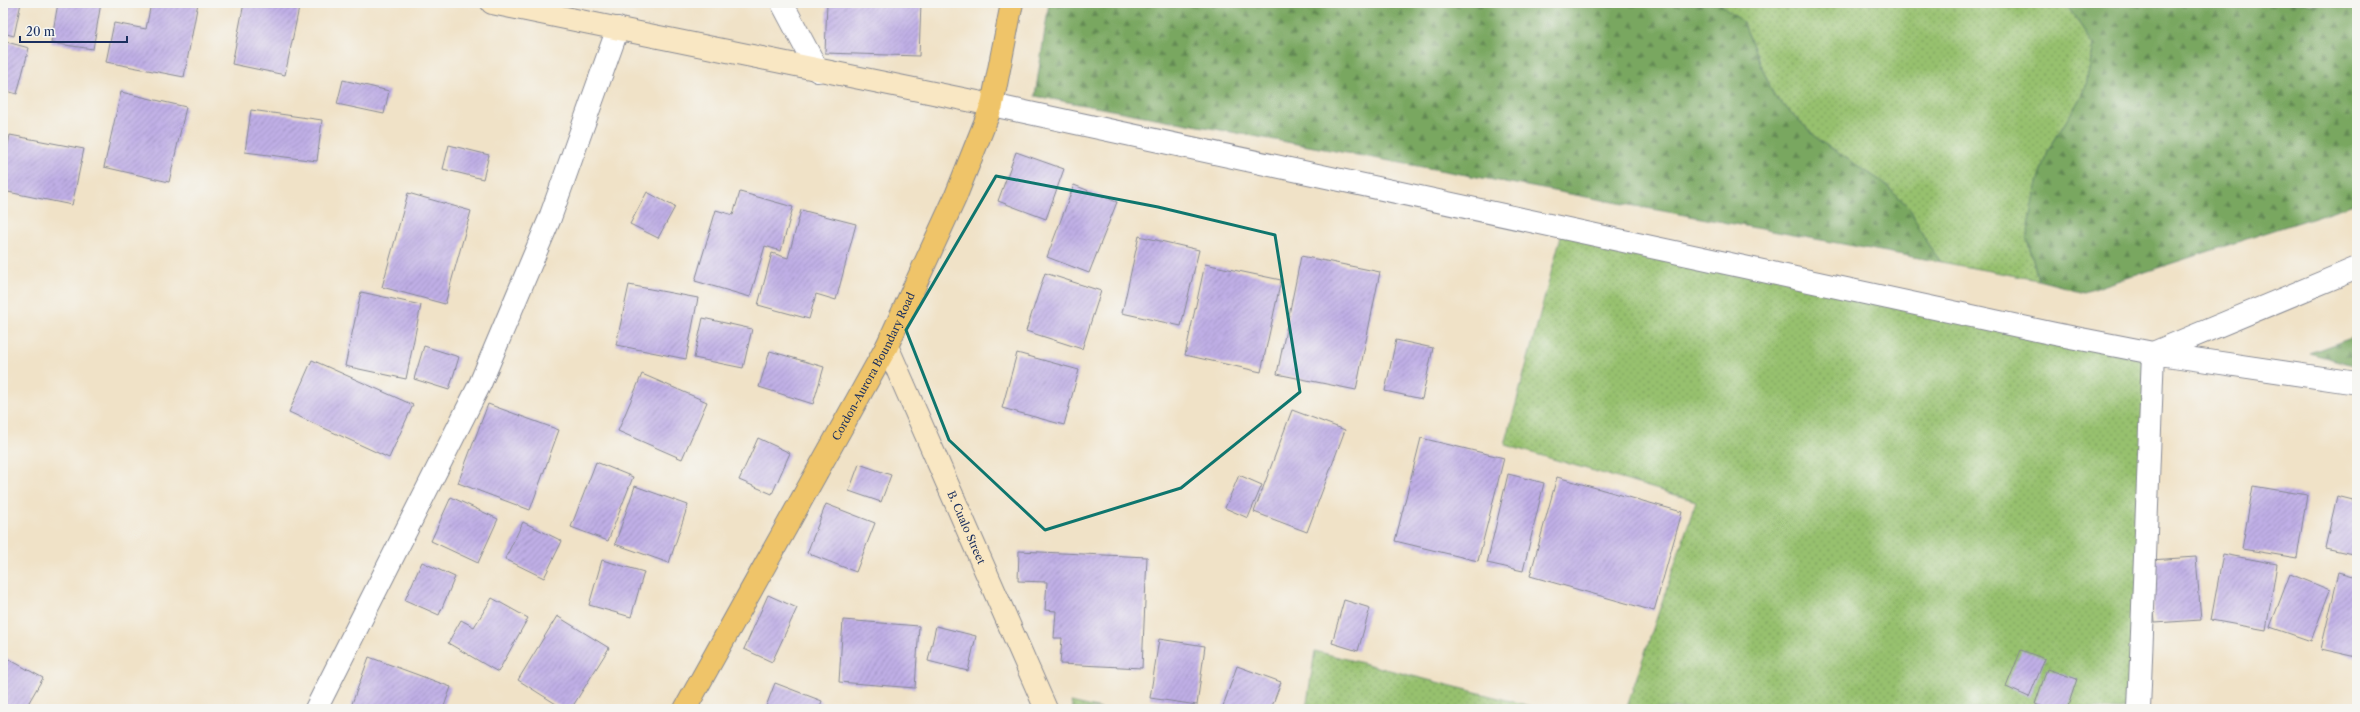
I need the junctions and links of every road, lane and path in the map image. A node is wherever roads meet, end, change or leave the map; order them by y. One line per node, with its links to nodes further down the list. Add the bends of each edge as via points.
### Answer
1 (492, 3): 4 (street)
2 (782, 3): 5 (street)
3 (1012, 3): 6 (main road, Cordon-Aurora Boundary Road)
4 (618, 28): 5 (street); 11 (street, via 550,218 480,384)
5 (818, 71): 6 (street)
6 (992, 105): 8 (main road, Cordon-Aurora Boundary Road, via 955,198); 9 (street, via 2031,329)
7 (2357, 268): 9 (street)
8 (887, 346): 12 (main road, Cordon-Aurora Boundary Road); 13 (street, B. Cualo Street)
9 (2153, 353): 10 (street); 14 (street)
10 (2357, 383)
11 (316, 709)
12 (685, 709)
13 (1046, 709)
14 (2139, 709)

